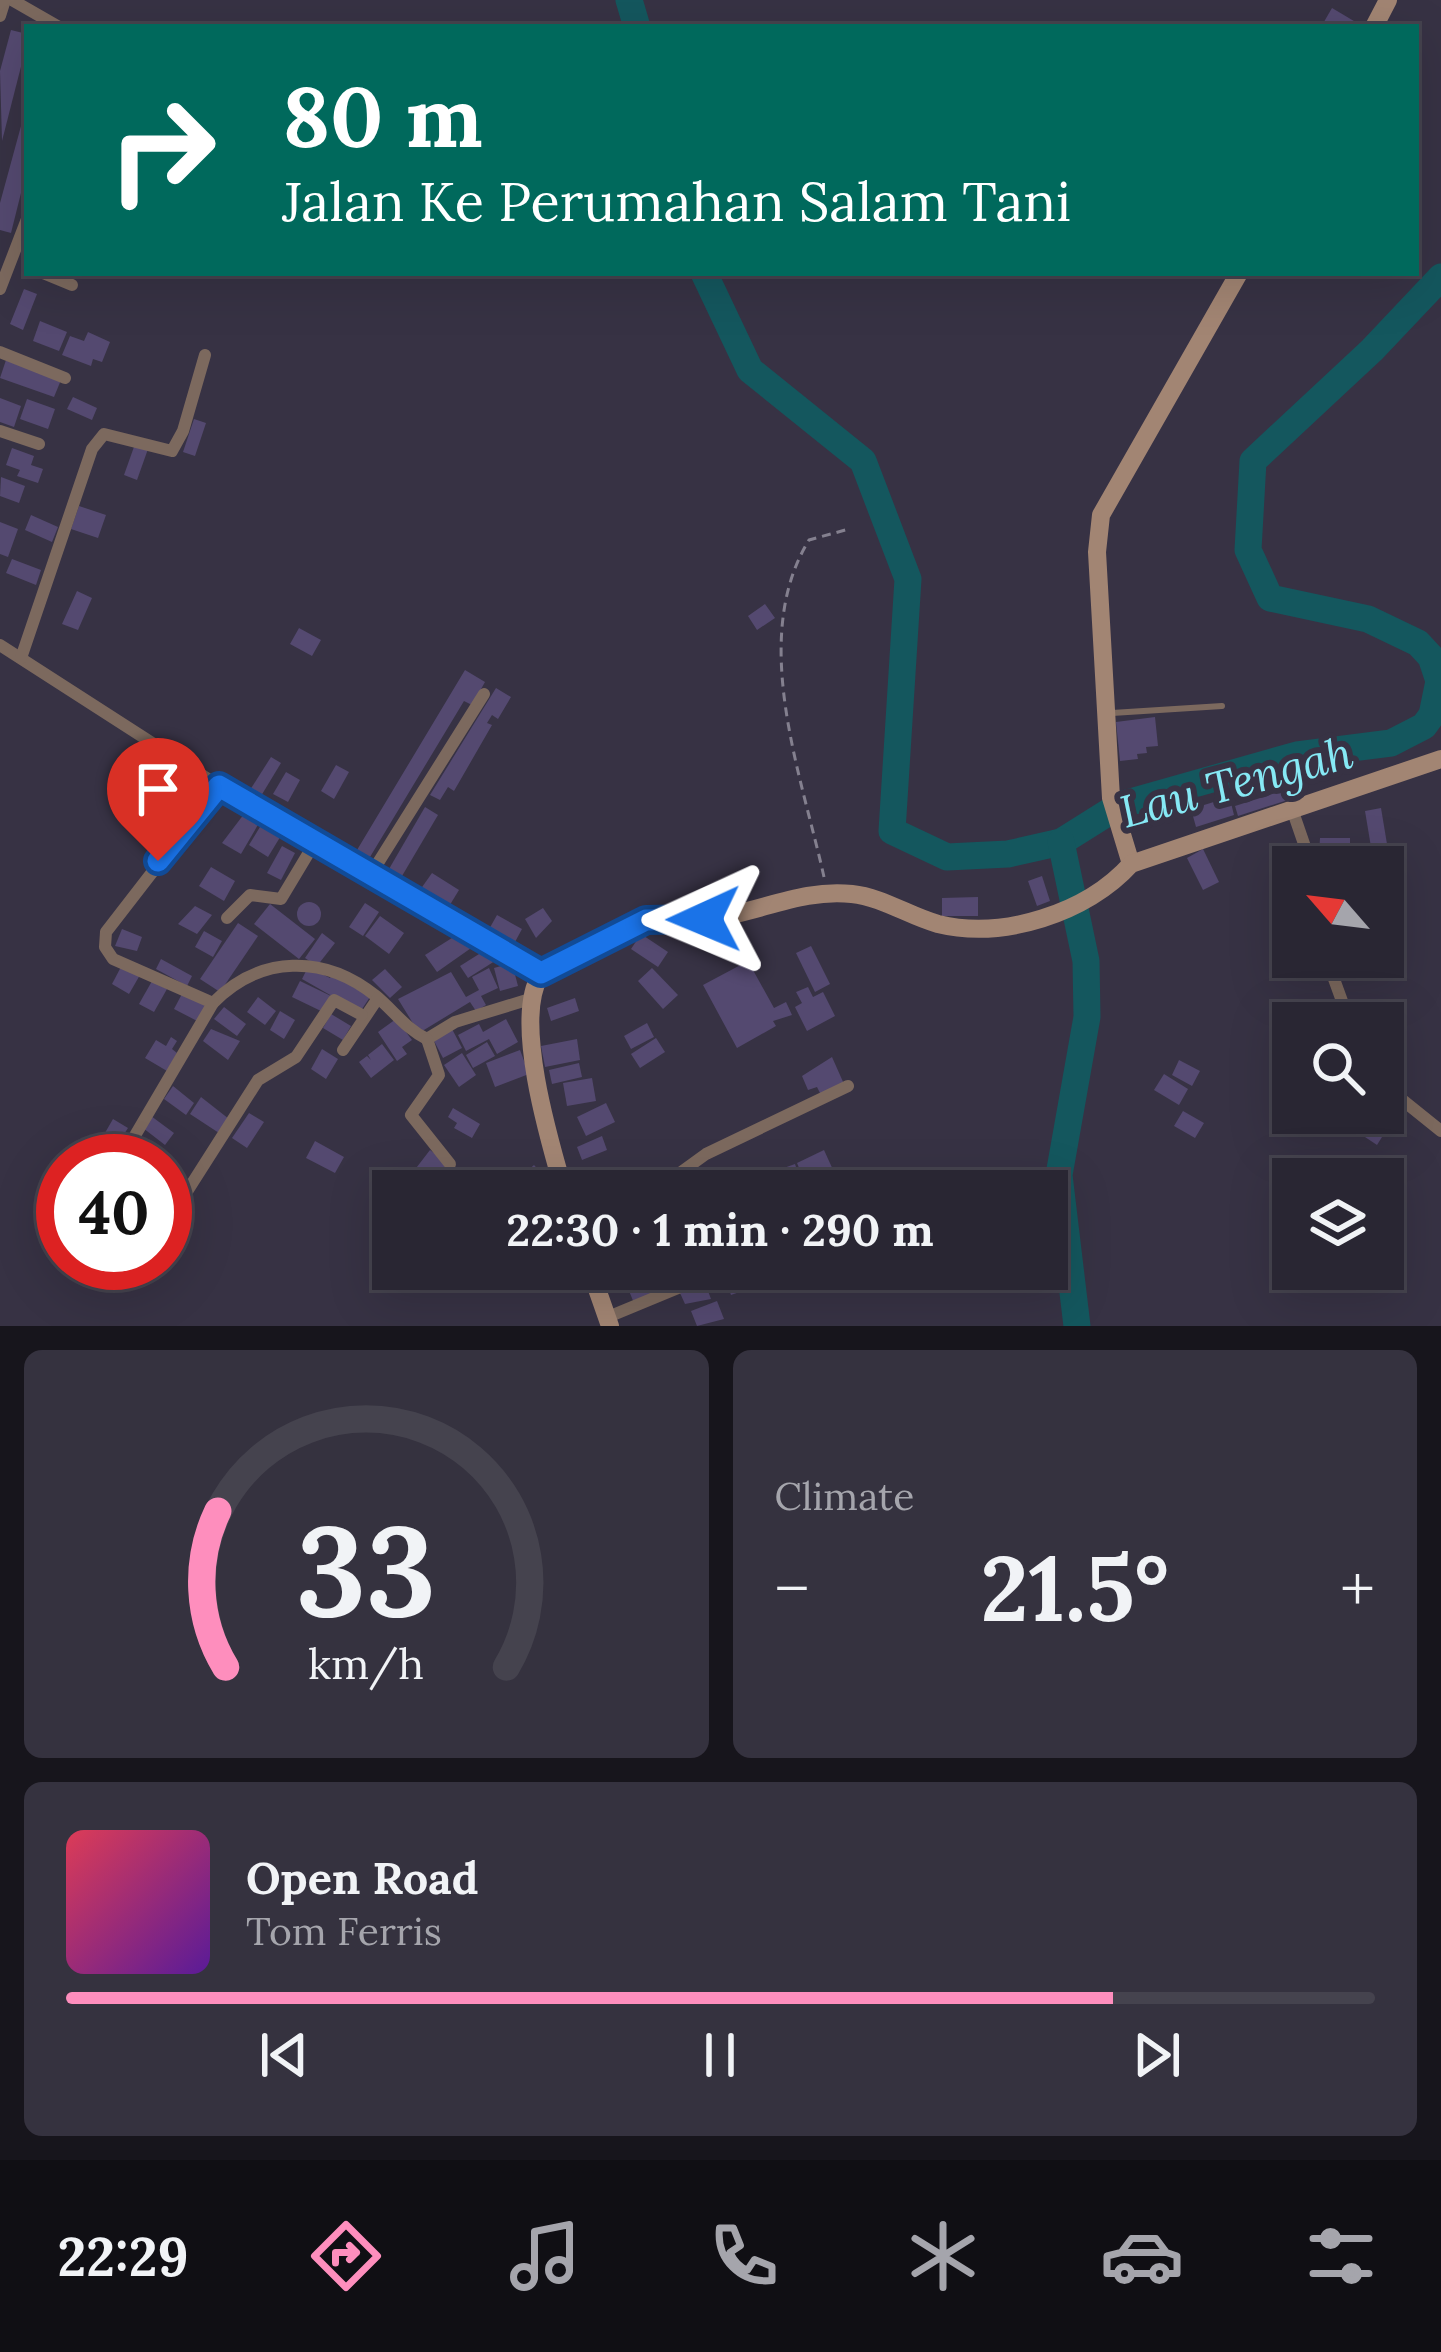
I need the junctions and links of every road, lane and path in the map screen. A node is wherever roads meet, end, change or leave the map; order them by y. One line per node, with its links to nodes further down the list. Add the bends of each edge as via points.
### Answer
1 (8, 0): 2 (street); 3 (street)
2 (0, 16)
3 (53, 24)
4 (21, 263): 8 (street)
5 (51, 276): 7 (street)
6 (1237, 276): 19 (street, via 1101,515)
7 (72, 285)
8 (0, 290)
9 (0, 352): 11 (street)
10 (206, 355): 16 (street, via 172,451 104,434 92,449)
11 (65, 378)
12 (0, 430): 13 (street)
13 (39, 443)
14 (849, 529): 27 (path, via 809,540 782,604 786,705)
15 (0, 645): 16 (street)
16 (22, 658): 21 (street)
17 (484, 694): 26 (street)
18 (1222, 706): 19 (lane)
19 (1105, 713): 25 (street, via 1111,798)
20 (1441, 759): 22 (street)
21 (219, 786): 23 (street); 32 (street, via 106,932 105,947 113,959)
22 (1292, 809): 24 (street); 25 (street)
23 (314, 844): 26 (street); 28 (street, via 280,899 250,895)
24 (1305, 846)
25 (1127, 855): 27 (street, via 1110,887 1083,903 1001,927 968,929)
26 (371, 874): 29 (street)
27 (828, 894): 29 (street, via 704,919 646,920)
28 (227, 918)
29 (541, 973): 31 (street)
30 (378, 998): 32 (street, via 348,976 292,963 255,970); 33 (street); 34 (street)
31 (530, 999): 34 (street); 41 (street)
32 (213, 1003): 39 (street)
33 (362, 1015): 35 (street); 43 (street, via 334,1000 296,1058 258,1080)
34 (428, 1039): 40 (street, via 439,1077 412,1117)
35 (343, 1050)
36 (848, 1086): 42 (street)
37 (1404, 1101): 38 (street)
38 (1441, 1131)
39 (136, 1134)
40 (450, 1164)
41 (560, 1170)
42 (684, 1170)
43 (192, 1184)
44 (598, 1290): 46 (street)
45 (678, 1290): 46 (street)
46 (609, 1321)

